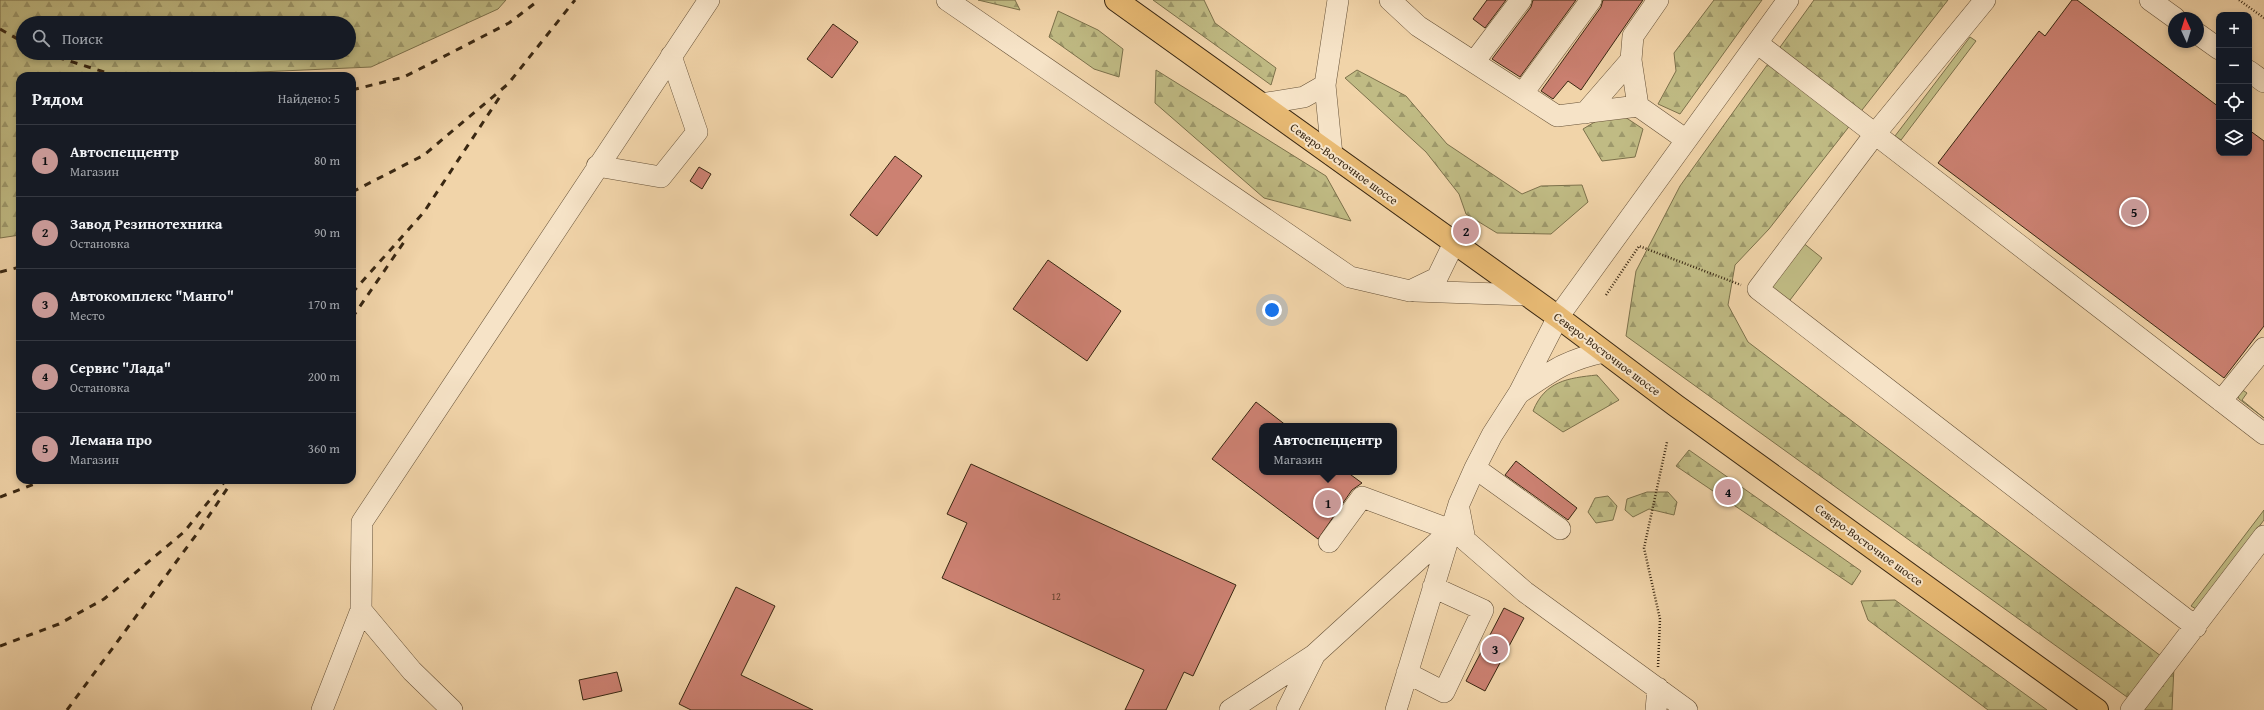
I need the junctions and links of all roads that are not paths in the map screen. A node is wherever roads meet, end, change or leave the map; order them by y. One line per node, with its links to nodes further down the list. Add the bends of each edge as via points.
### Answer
1 (708, 0): 16 (street)
2 (947, 0): 31 (street, via 1350,277)
3 (1116, 0): 23 (main road, Северо-Восточное шоссе)
4 (1338, 0): 21 (street)
5 (1521, 0): 18 (street)
6 (1591, 0): 22 (street)
7 (1658, 0): 17 (street, via 1633,36)
8 (1788, 0): 14 (street)
9 (1985, 0): 26 (street)
10 (2150, 0): 12 (street)
11 (1392, 1): 18 (street, via 1418,26)
12 (2168, 13)
13 (2204, 39): 15 (street)
14 (1757, 43): 26 (street); 27 (street)
15 (2216, 48)
16 (671, 56): 29 (street); 29 (street, via 697,132 661,177)
17 (1631, 60): 24 (street); 25 (street)
18 (1474, 62): 22 (street)
19 (2252, 73): 20 (street)
20 (2264, 82)
21 (1325, 85): 23 (street, via 1304,96); 28 (street)
22 (1523, 93): 25 (street, via 1557,116)
23 (1261, 104): 28 (main road, Северо-Восточное шоссе)
24 (1638, 106): 25 (street); 27 (street)
25 (1585, 113)
26 (1875, 134): 37 (street); 47 (street, via 1758,289)
27 (1685, 139): 33 (street)
28 (1332, 155): 30 (main road, Северо-Восточное шоссе)
29 (597, 166): 46 (street, via 362,522)
30 (1454, 243): 31 (street, via 1437,278); 32 (main road, Северо-Восточное шоссе)
31 (1410, 291): 32 (street)
32 (1526, 295): 33 (main road, Северо-Восточное шоссе)
33 (1558, 317): 35 (main road, Северо-Восточное шоссе); 36 (street)
34 (2264, 348): 37 (street)
35 (1604, 352): 36 (street, via 1581,357 1559,366); 58 (main road, Северо-Восточное шоссе)
36 (1519, 393): 39 (street)
37 (2221, 401): 38 (street)
38 (2264, 434)
39 (1474, 468): 40 (street); 41 (street)
40 (1458, 504): 42 (street); 50 (street, via 1465,540 1525,592)
41 (1560, 529)
42 (1451, 530): 44 (street, via 1362,497); 45 (street); 48 (street)
43 (2264, 536): 47 (street)
44 (1330, 542)
45 (1433, 587): 49 (street); 49 (street, via 1483,610 1444,692)
46 (361, 610): 51 (street); 52 (street, via 412,671)
47 (2196, 627): 59 (street)
48 (1314, 655): 53 (street); 54 (street)
49 (1407, 673): 55 (street)
50 (1658, 688): 56 (street); 57 (street)
51 (322, 710)
52 (452, 710)
53 (1230, 710)
54 (1287, 710)
55 (1396, 710)
56 (1656, 710)
57 (1687, 710)
58 (2097, 710)
59 (2130, 710)

